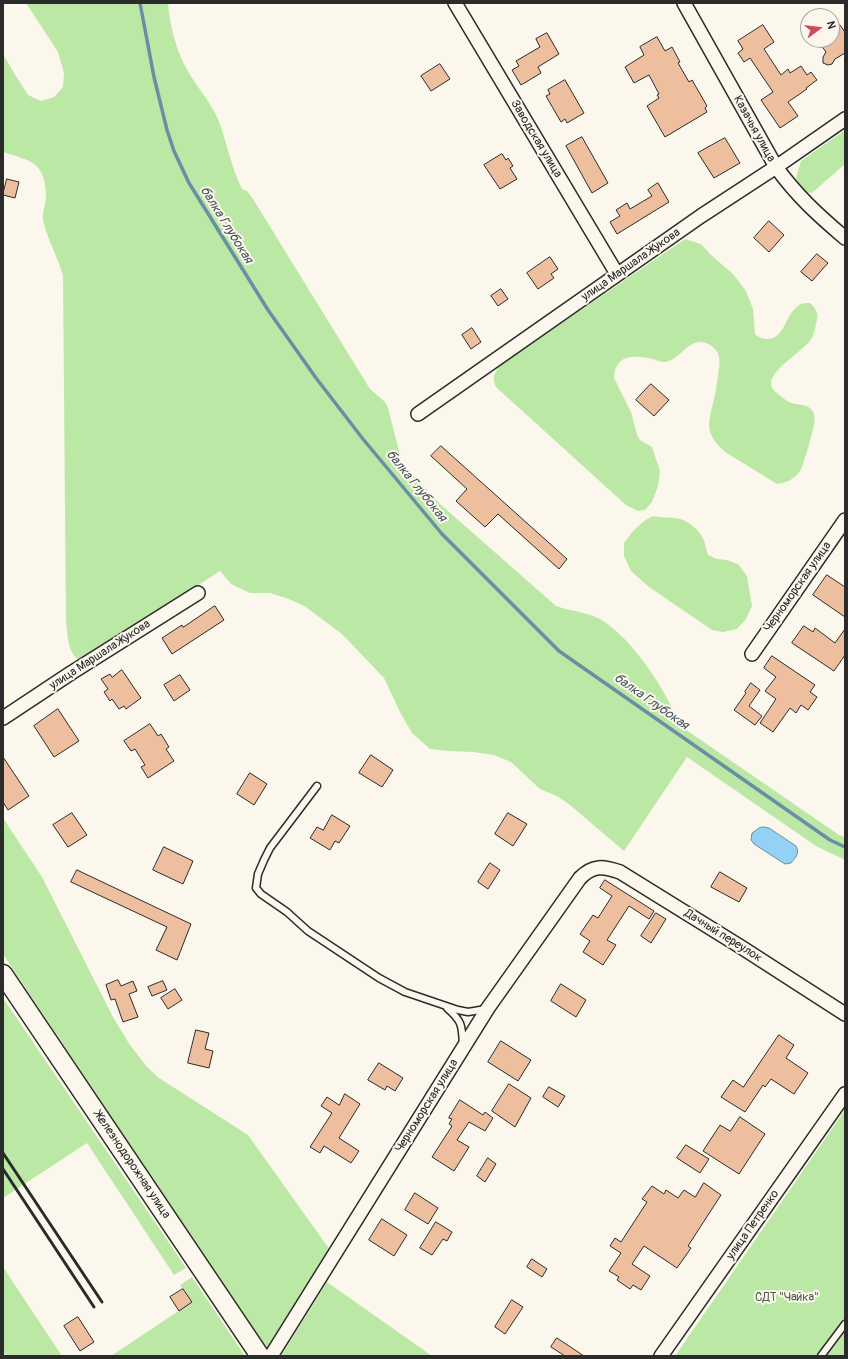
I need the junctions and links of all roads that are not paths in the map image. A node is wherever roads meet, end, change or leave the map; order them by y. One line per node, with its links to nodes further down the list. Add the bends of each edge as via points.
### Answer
1 (455, 3): 6 (street, Заводская улица)
2 (684, 3): 4 (street, Казачья улица)
3 (845, 119): 4 (street, улица Маршала Жукова)
4 (776, 167): 5 (street, Казачья улица, via 812,210); 6 (street, улица Маршала Жукова)
5 (845, 238)
6 (617, 274): 7 (street, улица Маршала Жукова)
7 (418, 414)
8 (845, 520): 10 (street, Черноморская улица)
9 (198, 593): 11 (street, улица Маршала Жукова)
10 (752, 654)
11 (3, 718)
12 (317, 786): 15 (lane, via 270,848 258,874 256,888 308,931 379,978 405,992)
13 (596, 867): 16 (street, Черноморская улица, via 580,878); 17 (street, Дачный переулок, via 620,872)
14 (3, 974): 21 (main road, Железнодорожная улица)
15 (446, 1007): 16 (lane, via 468,1012); 18 (lane, via 457,1017 460,1024)
16 (488, 1008): 18 (street, Черноморская улица)
17 (845, 1014)
18 (463, 1048): 22 (street, Черноморская улица)
19 (845, 1094): 23 (street, улица Петренко)
20 (845, 1324): 24 (lane)
21 (260, 1356)
22 (272, 1356)
23 (661, 1356)
24 (821, 1356)

